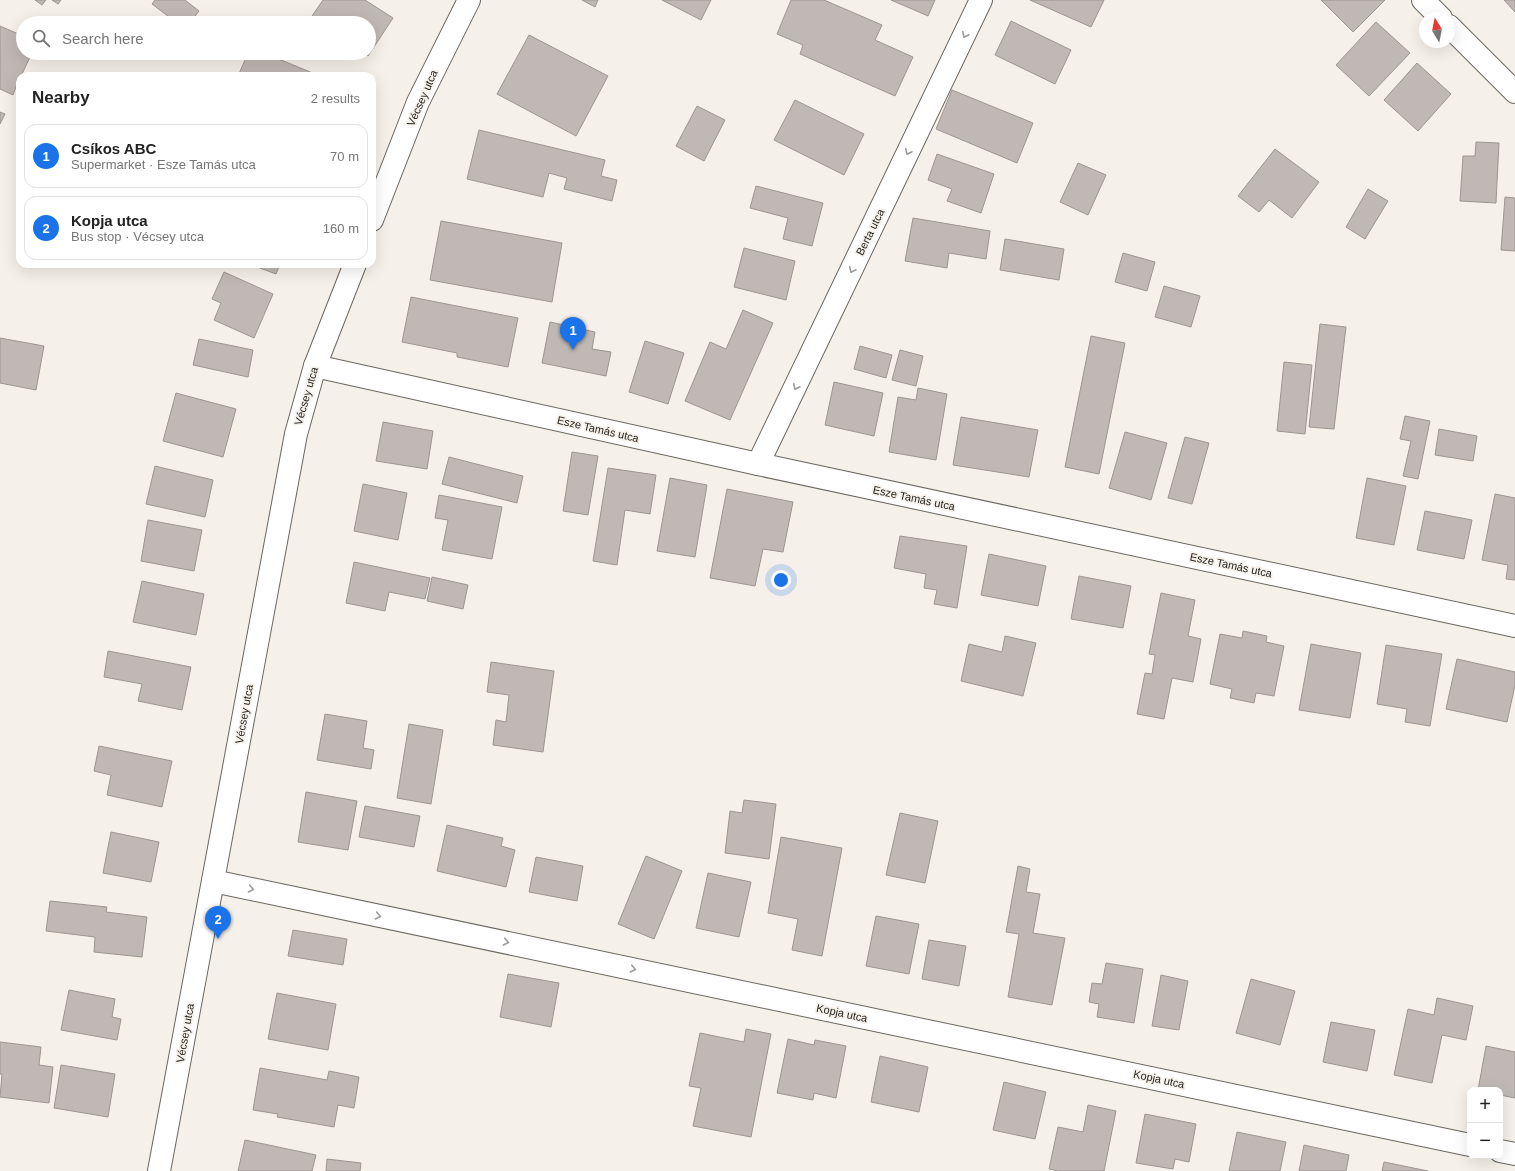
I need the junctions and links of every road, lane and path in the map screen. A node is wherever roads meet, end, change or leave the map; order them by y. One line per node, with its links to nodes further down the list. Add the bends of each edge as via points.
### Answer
1 (469, 0): 7 (street, Vécsey utca, via 418,102)
2 (981, 0): 10 (street, Berta utca, one-way to 10)
3 (1423, 0): 4 (street)
4 (1435, 12)
5 (1455, 32): 6 (street)
6 (1515, 92)
7 (376, 210)
8 (353, 268): 9 (street, Vécsey utca)
9 (315, 366): 10 (street, Esze Tamás utca); 12 (street, Vécsey utca, via 296,434)
10 (758, 464): 11 (street, Esze Tamás utca)
11 (1515, 626)
12 (213, 881): 13 (street, Kopja utca, one-way to 13); 16 (street, Vécsey utca)
13 (1467, 1144)
14 (1503, 1152): 15 (street)
15 (1515, 1154)
16 (160, 1171)

